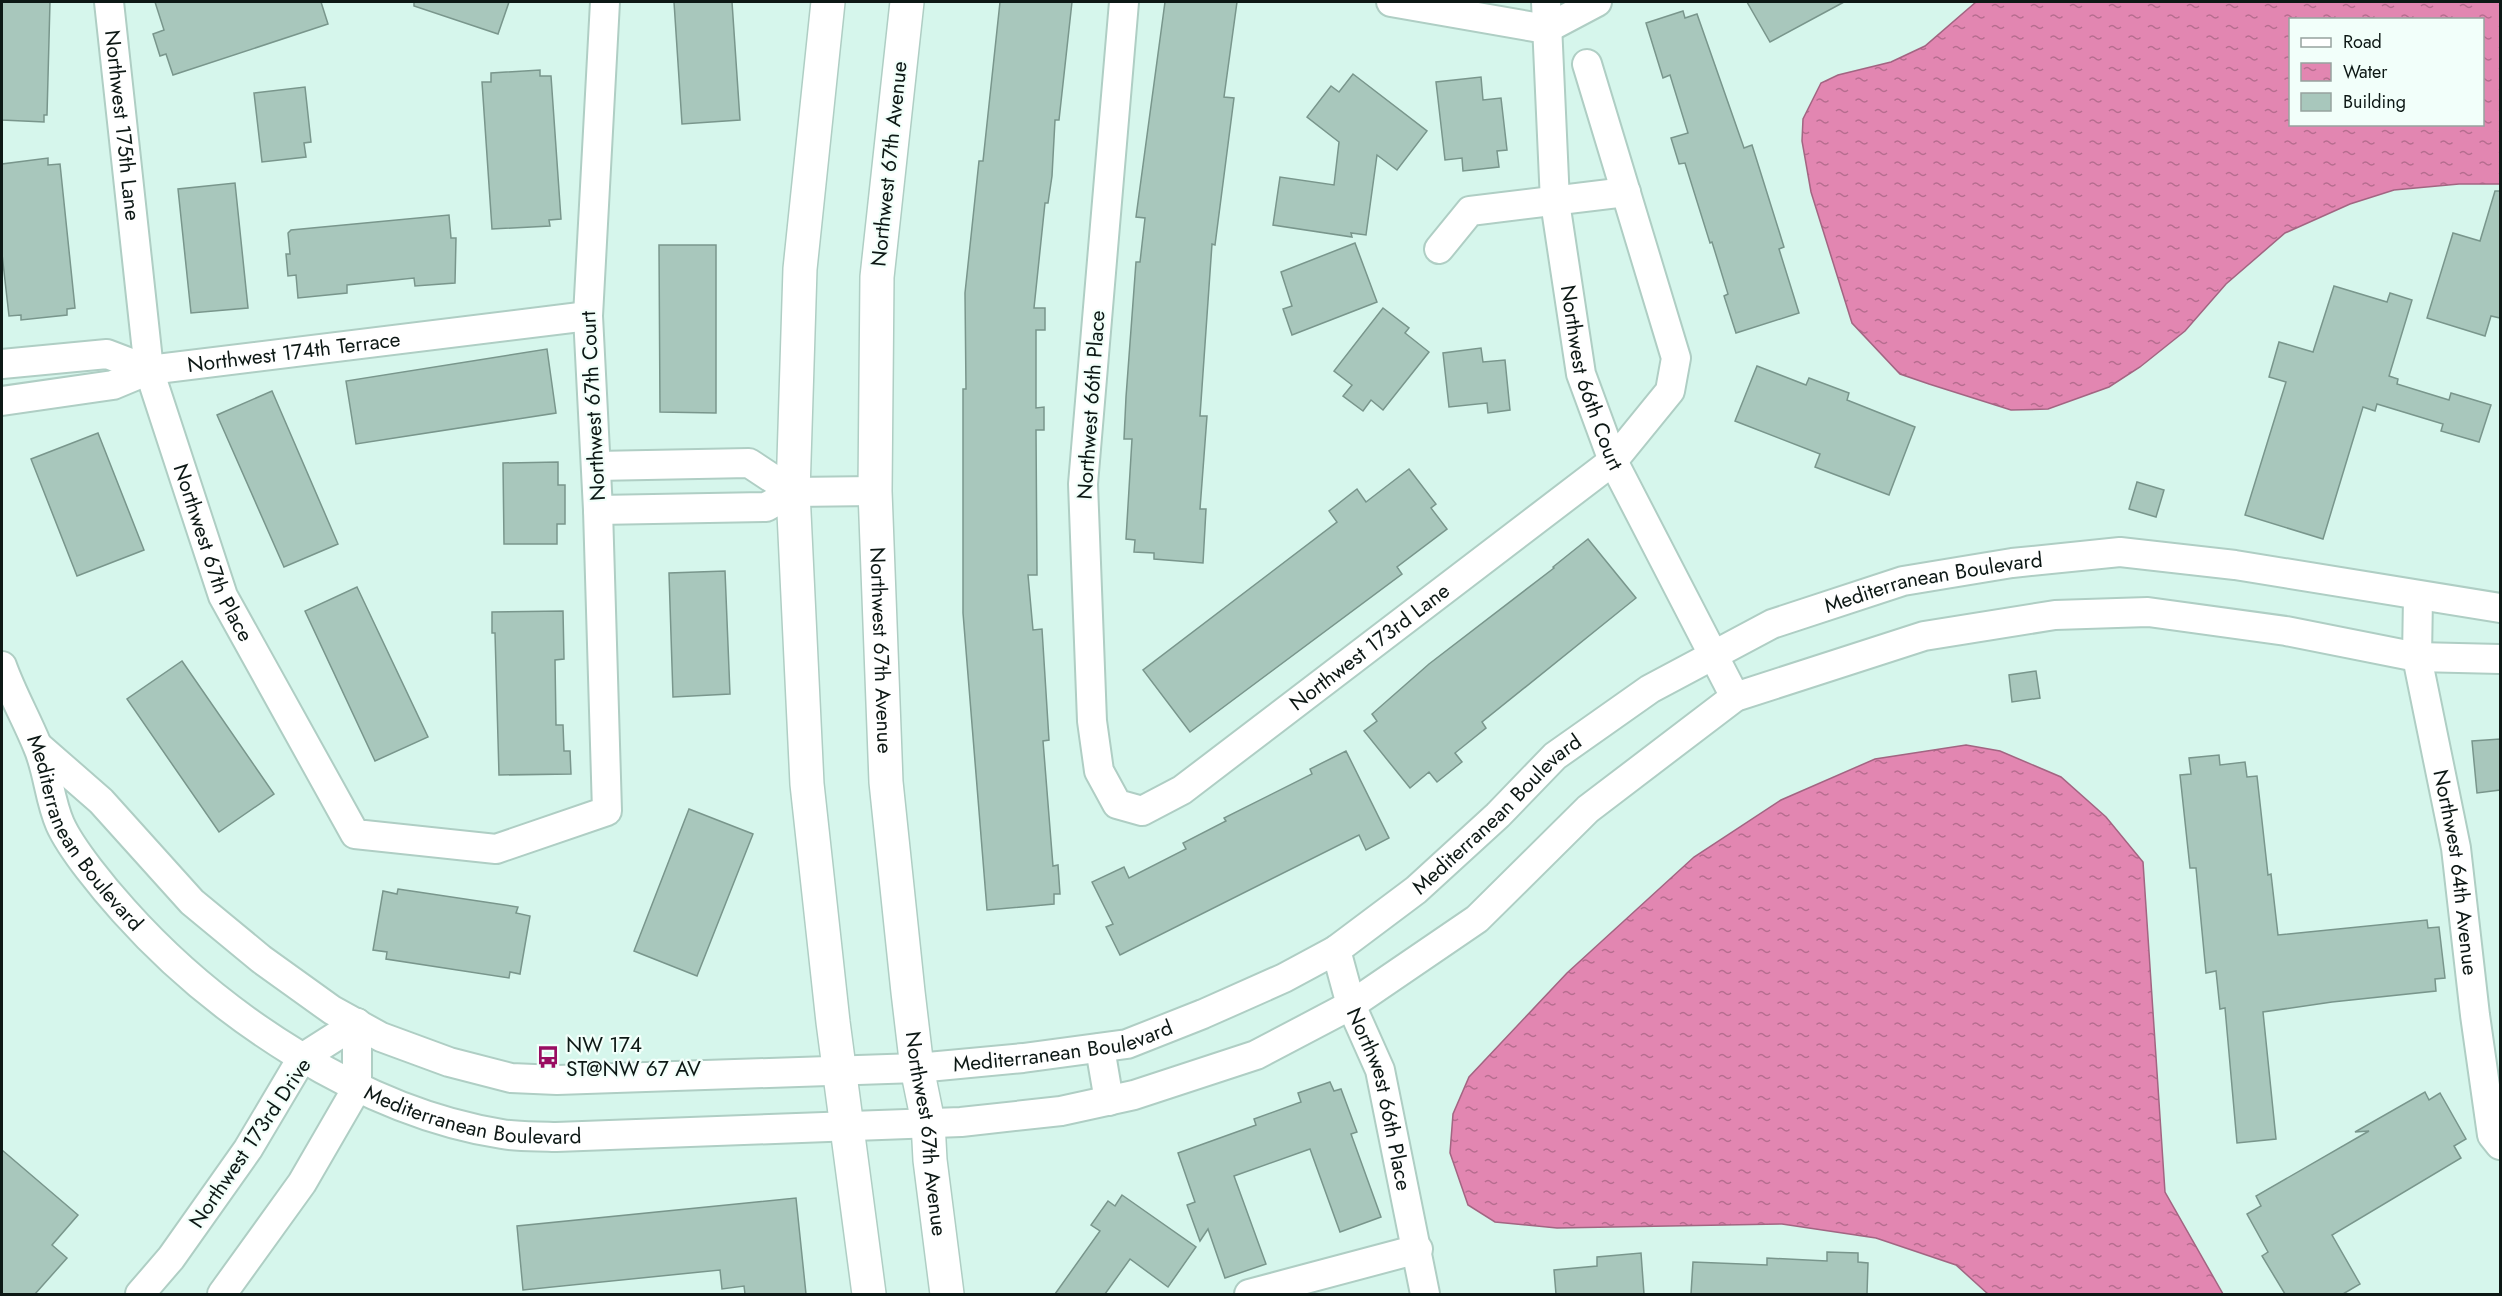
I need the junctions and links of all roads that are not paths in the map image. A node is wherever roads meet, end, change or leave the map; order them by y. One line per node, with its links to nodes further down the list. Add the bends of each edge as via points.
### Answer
1 (109, 2): 12 (street, Northwest 175th Lane)
2 (605, 2): 14 (street, Northwest 67th Court)
3 (828, 2): 21 (main road, via 800,269)
4 (907, 2): 20 (main road, Northwest 67th Avenue, via 877,277)
5 (1124, 2): 31 (street, Northwest 66th Place, via 1083,484 1092,721 1099,771)
6 (1391, 2): 8 (street)
7 (1597, 2): 8 (street)
8 (1546, 15): 11 (street, Northwest 66th Court)
9 (1587, 64): 10 (street, Northwest 173rd Lane)
10 (1626, 192): 11 (street); 18 (street, Northwest 173rd Lane, via 1676,358 1670,391)
11 (1555, 202): 13 (street, via 1470,211); 18 (street, Northwest 66th Court, via 1581,374)
12 (136, 249): 16 (street, Northwest 67th Place)
13 (1439, 249)
14 (588, 316): 16 (street, Northwest 174th Terrace); 19 (street, Northwest 67th Court)
15 (2, 364): 16 (street, via 107,354)
16 (149, 370): 17 (street, Northwest 174th Terrace, via 113,385); 32 (street, Northwest 67th Place, via 223,596 355,834 496,849)
17 (2, 401)
18 (1613, 461): 25 (street, Northwest 66th Court); 31 (street, Northwest 173rd Lane, via 1182,790 1142,811)
19 (596, 466): 21 (street, via 749,463); 22 (street, Northwest 67th Court)
20 (875, 491): 21 (street); 38 (main road, Northwest 67th Avenue, via 886,782)
21 (793, 492): 22 (street, via 766,507); 39 (main road, via 807,784)
22 (598, 510): 32 (street, Northwest 67th Court)
23 (2418, 597): 24 (street, Mediterranean Boulevard); 25 (street, Mediterranean Boulevard, via 2235,565 2120,552 2012,563 1903,581 1772,624); 26 (street, Northwest 64th Avenue)
24 (2500, 608)
25 (1713, 656): 29 (street, Northwest 66th Court); 33 (street, Mediterranean Boulevard, via 1650,689 1555,756 1416,890)
26 (2417, 657): 27 (street, Mediterranean Boulevard); 29 (street, Mediterranean Boulevard, via 2286,631 2148,612 2055,615 1924,636); 44 (street, Northwest 64th Avenue, via 2456,848 2492,1135)
27 (2500, 659)
28 (2, 666): 30 (street)
29 (1735, 697): 34 (street, Mediterranean Boulevard, via 1588,809 1477,919)
30 (38, 746): 35 (street, Mediterranean Boulevard, via 101,801 192,902 261,959 332,1010); 37 (street, Mediterranean Boulevard, via 60,824 102,886 152,942 226,1004)
31 (1117, 804)
32 (607, 811)
33 (1336, 950): 34 (street, Northwest 66th Place); 36 (street, Mediterranean Boulevard, via 1203,1014 1127,1044)
34 (1351, 1005): 41 (street, Mediterranean Boulevard, via 1256,1055); 45 (street, Northwest 66th Place, via 1380,1070)
35 (357, 1023): 37 (street, Northwest 173rd Drive); 39 (street, Mediterranean Boulevard, via 381,1037 449,1062 511,1078 640,1078); 40 (street)
36 (1100, 1048): 38 (street, Mediterranean Boulevard); 41 (street)
37 (302, 1058): 40 (street, Mediterranean Boulevard); 46 (street, Northwest 173rd Drive, via 248,1149 171,1258)
38 (917, 1068): 39 (street, Mediterranean Boulevard); 42 (main road, Northwest 67th Avenue)
39 (841, 1070): 43 (main road)
40 (357, 1088): 43 (street, Mediterranean Boulevard, via 431,1117 502,1134 701,1134); 47 (street, via 302,1183)
41 (1110, 1101): 42 (street, Mediterranean Boulevard, via 1061,1111)
42 (928, 1122): 43 (street, Mediterranean Boulevard); 49 (main road, Northwest 67th Avenue)
43 (849, 1126): 48 (main road)
44 (2500, 1145)
45 (1418, 1249): 50 (street); 51 (street, Northwest 66th Place)
46 (140, 1294)
47 (222, 1294)
48 (869, 1294)
49 (947, 1294)
50 (1250, 1294)
51 (1425, 1294)

